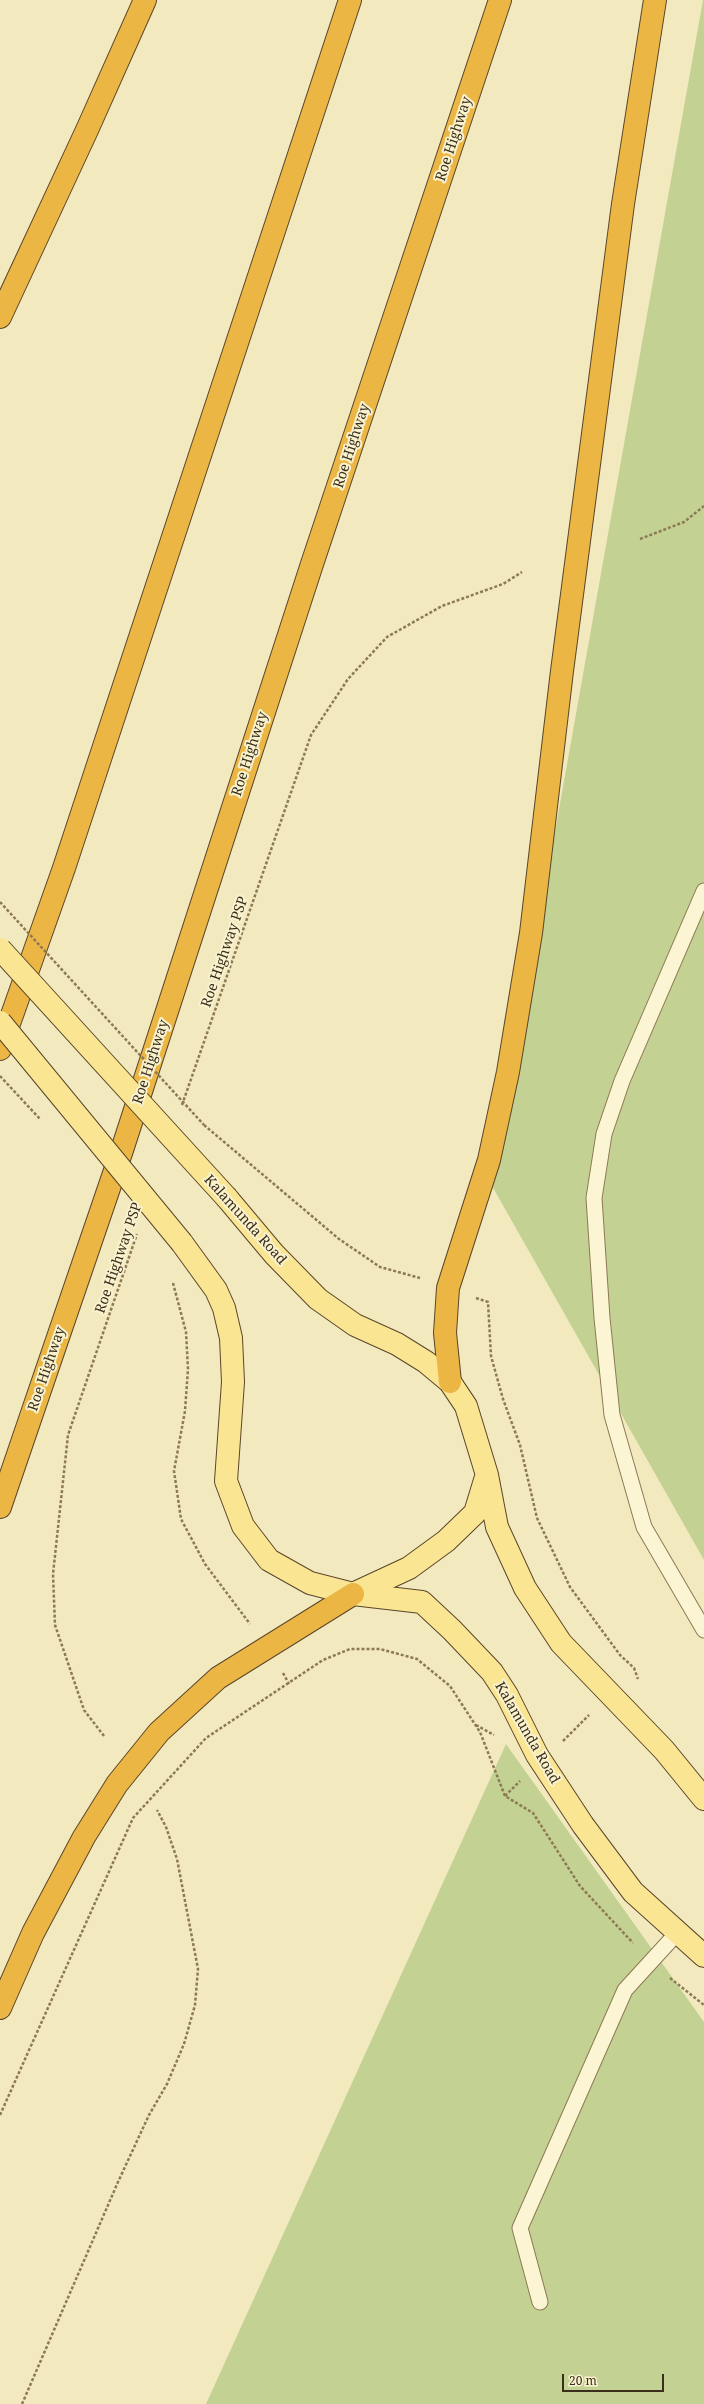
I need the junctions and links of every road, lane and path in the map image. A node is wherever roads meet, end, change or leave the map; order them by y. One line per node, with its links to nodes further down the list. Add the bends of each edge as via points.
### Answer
1 (145, 0): 5 (highway)
2 (350, 0): 13 (highway, via 64,868)
3 (500, 0): 19 (highway, Roe Highway, via 122,1150)
4 (655, 0): 17 (highway, via 622,212 562,670 531,933 508,1072 489,1160 448,1288 445,1333)
5 (0, 317)
6 (704, 506): 7 (path, via 684,522)
7 (640, 539)
8 (522, 572): 14 (path, Roe Highway PSP, via 503,584 442,606 387,637 348,679 311,735)
9 (704, 891): 21 (lane, via 622,1082 604,1134 594,1198 612,1415 644,1527)
10 (0, 902): 15 (path, bridge)
11 (0, 949): 17 (main road, Kalamunda Road, bridge, via 227,1198 274,1254 318,1299 355,1325 397,1344 426,1362)
12 (0, 1022): 20 (main road, Kalamunda Road, bridge, via 182,1243 216,1290 224,1308 230,1338 233,1382 226,1481 243,1526 269,1560 310,1583)
13 (0, 1049)
14 (180, 1111)
15 (204, 1125)
16 (138, 1232): 24 (path, Roe Highway PSP, via 68,1435 53,1574 55,1625 84,1710)
17 (450, 1382): 18 (main road, Kalamunda Road, via 466,1406)
18 (487, 1476): 20 (main road, via 475,1513 446,1541 409,1568); 23 (main road, Kalamunda Road, via 497,1527 525,1588 561,1643)
19 (0, 1507)
20 (353, 1594): 25 (main road, Kalamunda Road, via 422,1602 492,1672 507,1695); 33 (highway, via 218,1678 159,1732 117,1784 84,1836 33,1934)
21 (704, 1630)
22 (634, 1668): 23 (path)
23 (609, 1693): 25 (path, via 578,1728); 27 (main road, Kalamunda Road, via 664,1750)
24 (104, 1736)
25 (540, 1760): 26 (path); 29 (main road, Kalamunda Road, via 583,1825 633,1892)
26 (505, 1796): 31 (path, via 533,1813 580,1886); 34 (path, via 480,1732 450,1686 417,1659 380,1649 350,1649 323,1660 206,1738 133,1818)
27 (704, 1798)
28 (157, 1810): 36 (path, via 177,1859 198,1969 195,2005 184,2044 167,2084 149,2115 118,2182)
29 (678, 1932): 30 (main road, Kalamunda Road); 31 (lane)
30 (704, 1956)
31 (651, 1962): 32 (path); 35 (lane, via 625,1990 520,2228)
32 (704, 2005)
33 (0, 2008)
34 (0, 2115)
35 (540, 2302)
36 (22, 2404)

